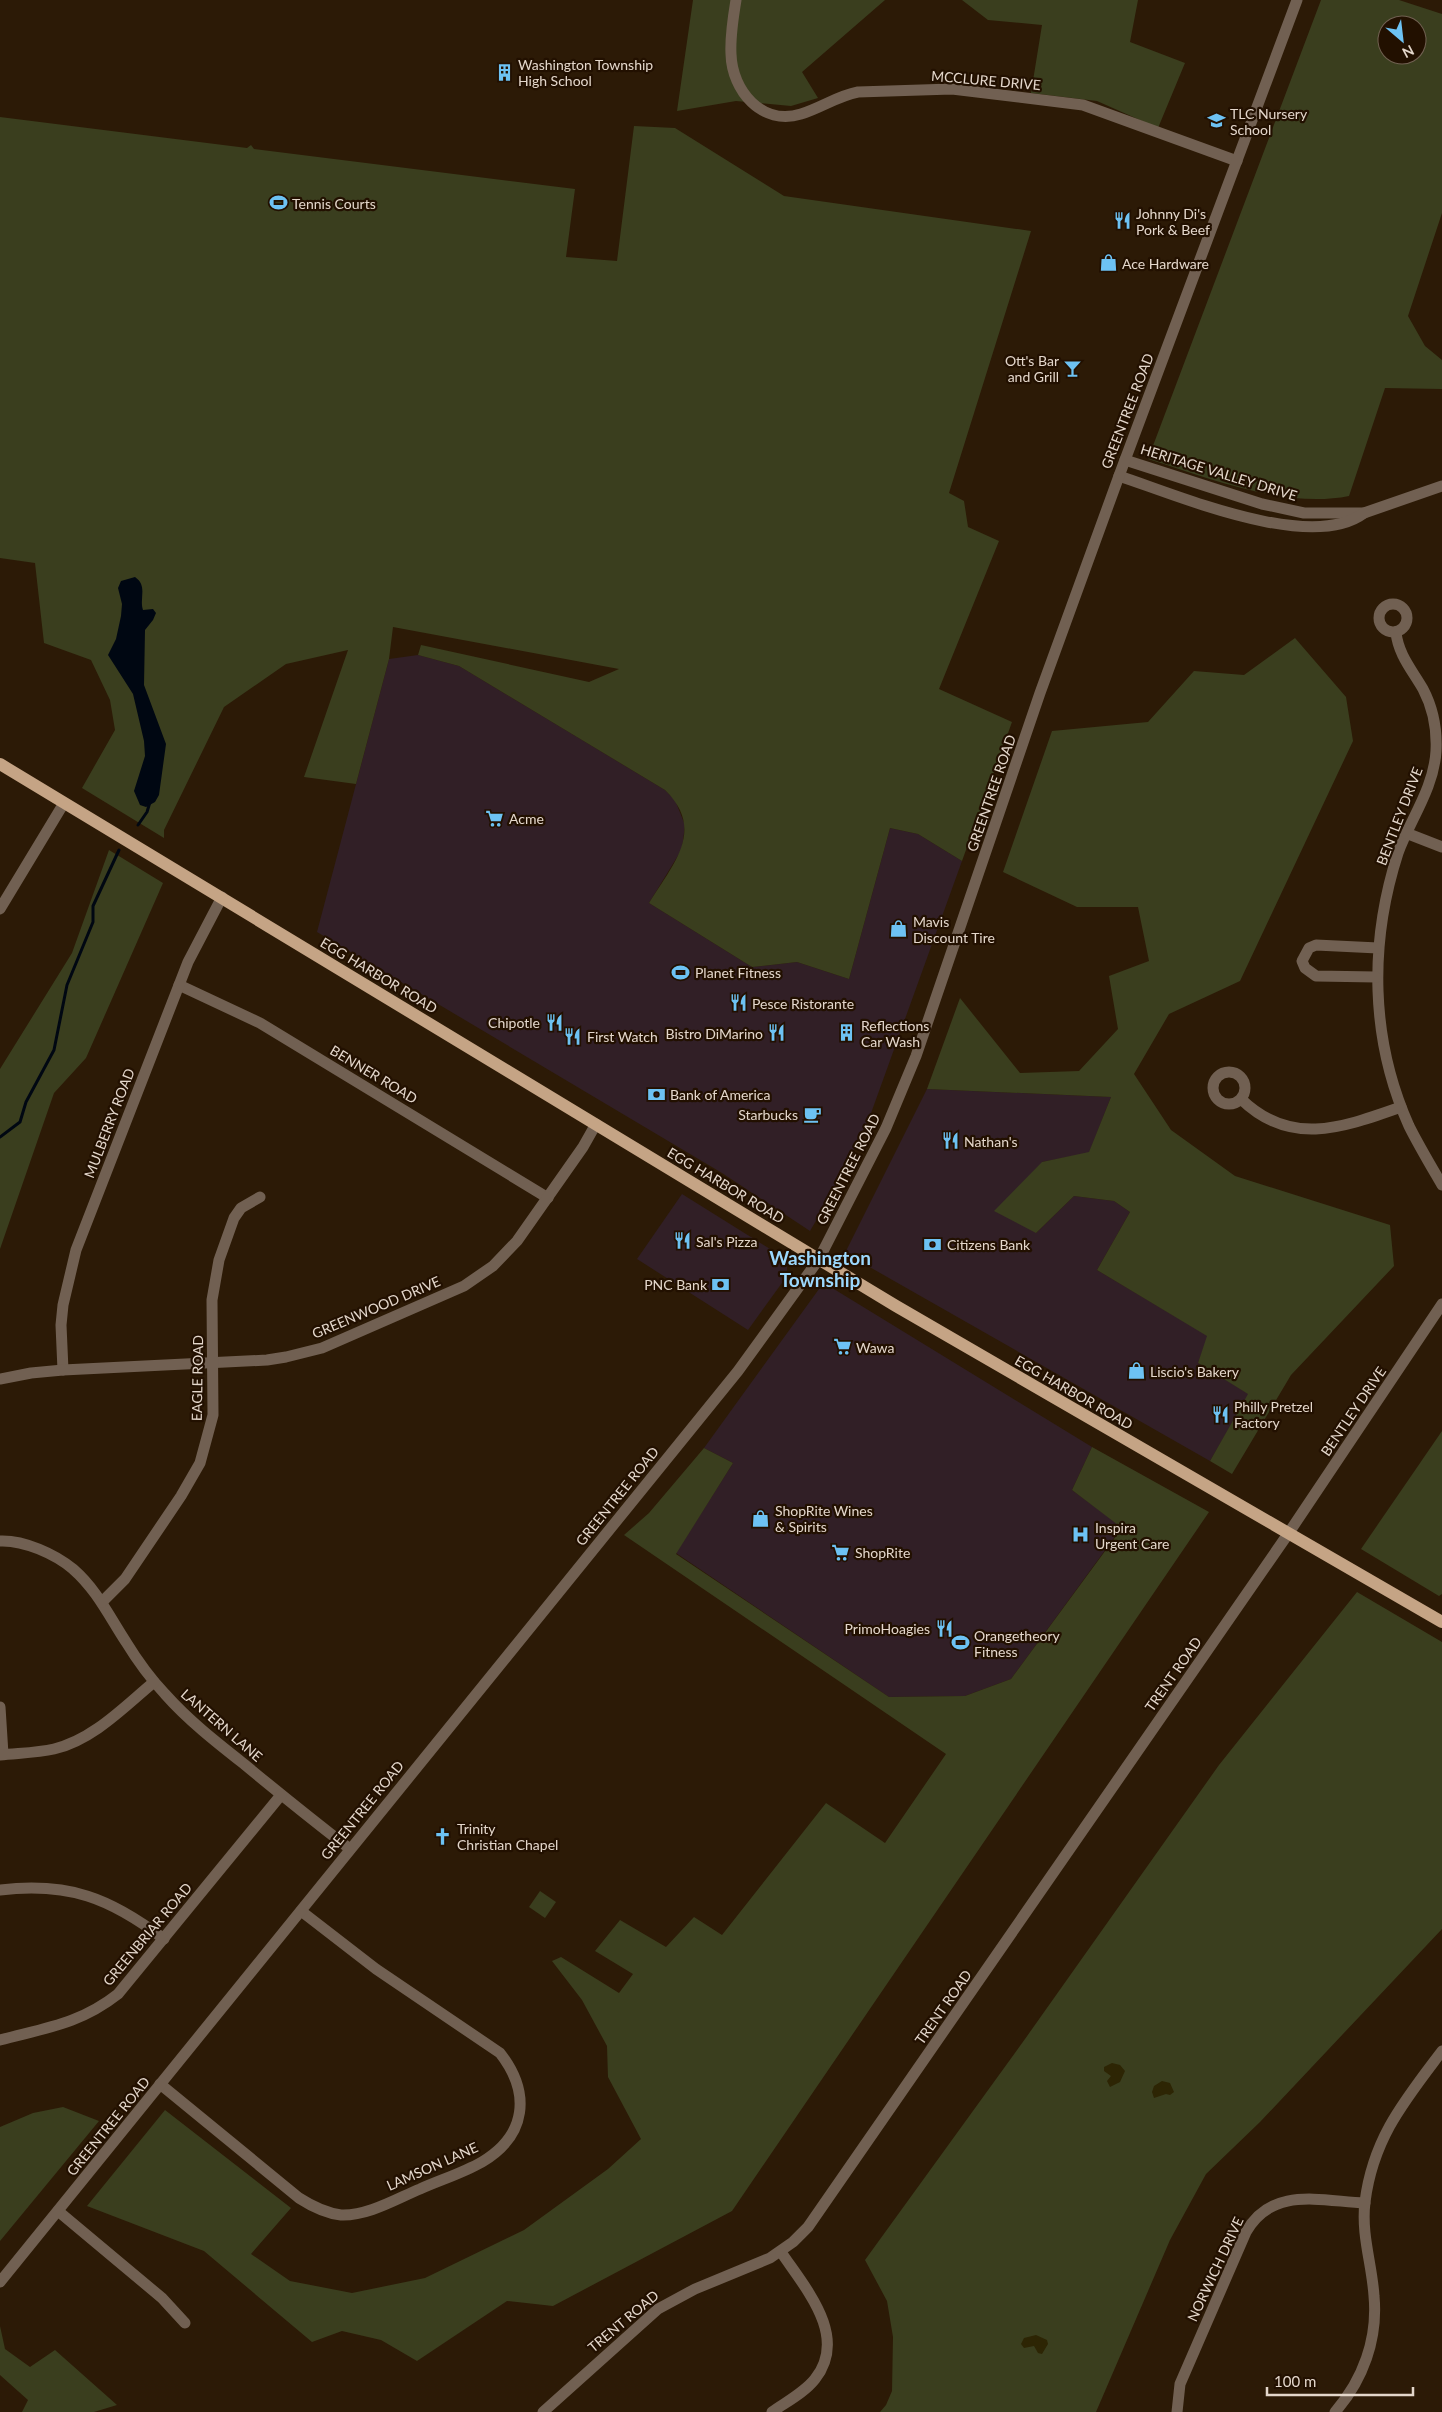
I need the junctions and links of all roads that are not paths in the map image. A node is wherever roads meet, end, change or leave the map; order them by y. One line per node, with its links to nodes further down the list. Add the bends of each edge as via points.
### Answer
1 (736, 0): 3 (street, MCCLURE DRIVE, via 731,56 746,98 766,114 782,117 801,114 843,95 858,92 952,90 1082,105)
2 (1297, 0): 3 (street, GREENTREE ROAD)
3 (1237, 161): 4 (street, GREENTREE ROAD)
4 (1125, 460): 5 (street, GREENTREE ROAD); 7 (street, HERITAGE VALLEY DRIVE, via 1284,510 1315,514)
5 (1119, 476): 7 (street, HERITAGE VALLEY DRIVE, via 1244,517 1280,525 1335,525 1355,520); 25 (street, GREENTREE ROAD, via 1040,694 916,1056 879,1144)
6 (1442, 486): 7 (street, HERITAGE VALLEY DRIVE)
7 (1364, 513)
8 (1396, 632): 9 (street, BENTLEY DRIVE, via 1400,651 1428,701)
9 (1438, 728): 12 (street, BENTLEY DRIVE, via 1434,768)
10 (0, 764): 11 (main road, EGG HARBOR ROAD)
11 (64, 803): 14 (main road, EGG HARBOR ROAD); 15 (street)
12 (1406, 833): 13 (street); 16 (street, BENTLEY DRIVE, via 1388,889)
13 (1442, 847)
14 (222, 897): 18 (street, MULBERRY ROAD, via 192,953); 21 (main road, EGG HARBOR ROAD)
15 (0, 909)
16 (1378, 948): 17 (street, BENTLEY DRIVE); 17 (street, via 1316,945 1309,948 1302,961 1305,968 1316,976)
17 (1376, 977): 20 (street, BENTLEY DRIVE, via 1386,1053)
18 (179, 986): 24 (street, BENNER ROAD, via 260,1023); 28 (street, MULBERRY ROAD, via 76,1250 61,1325)
19 (1241, 1099): 20 (street, via 1271,1121 1310,1130 1349,1125)
20 (1401, 1107): 22 (street, BENTLEY DRIVE)
21 (596, 1124): 24 (street, GREENWOOD DRIVE); 25 (main road, EGG HARBOR ROAD)
22 (1442, 1186)
23 (260, 1197): 27 (street, EAGLE ROAD, via 241,1208 234,1218 219,1260 212,1300)
24 (548, 1198): 27 (street, GREENWOOD DRIVE, via 502,1258 464,1286 322,1348 277,1359)
25 (819, 1259): 30 (main road, EGG HARBOR ROAD); 38 (street, GREENTREE ROAD, via 738,1370)
26 (1442, 1304): 30 (street, BENTLEY DRIVE)
27 (213, 1362): 28 (street, GREENWOOD DRIVE); 32 (street, EAGLE ROAD, via 213,1414 200,1463 125,1579)
28 (63, 1370): 29 (street, GREENWOOD DRIVE)
29 (0, 1379)
30 (1288, 1534): 33 (main road, EGG HARBOR ROAD); 47 (street, TRENT ROAD, via 818,2213)
31 (0, 1541): 32 (street, LANTERN LANE, via 28,1546 62,1562 81,1577)
32 (102, 1602): 34 (street, LANTERN LANE)
33 (1442, 1622)
34 (154, 1682): 36 (street, via 99,1727 72,1742 56,1749); 37 (street, LANTERN LANE, via 198,1727)
35 (0, 1707): 36 (street)
36 (2, 1755)
37 (281, 1795): 38 (street, LANTERN LANE); 41 (street, GREENBRIAR ROAD)
38 (350, 1849): 40 (street, GREENTREE ROAD)
39 (0, 1890): 41 (street, via 32,1886 88,1895 121,1909)
40 (302, 1911): 44 (street, GREENTREE ROAD); 44 (street, LAMSON LANE, via 376,1969 500,2053 510,2066 520,2095 517,2123 502,2147 480,2163 369,2210 343,2215 328,2213 299,2198)
41 (164, 1939): 42 (street, GREENBRIAR ROAD, via 118,1994 99,2008 57,2027)
42 (0, 2040)
43 (1442, 2051): 45 (street, via 1386,2130 1373,2162)
44 (160, 2084): 46 (street, GREENTREE ROAD)
45 (1365, 2204): 52 (street, NORWICH DRIVE, via 1293,2200 1278,2202 1258,2215 1246,2232 1180,2384); 53 (street, via 1365,2239 1374,2296 1373,2331 1358,2380)
46 (58, 2211): 48 (street, GREENTREE ROAD); 49 (street, via 162,2298)
47 (780, 2252): 50 (street, TRENT ROAD, via 668,2302 636,2326); 51 (street, via 822,2316 828,2347 815,2379)
48 (0, 2282)
49 (185, 2323)
50 (543, 2412)
51 (772, 2412)
52 (1177, 2412)
53 (1335, 2412)

